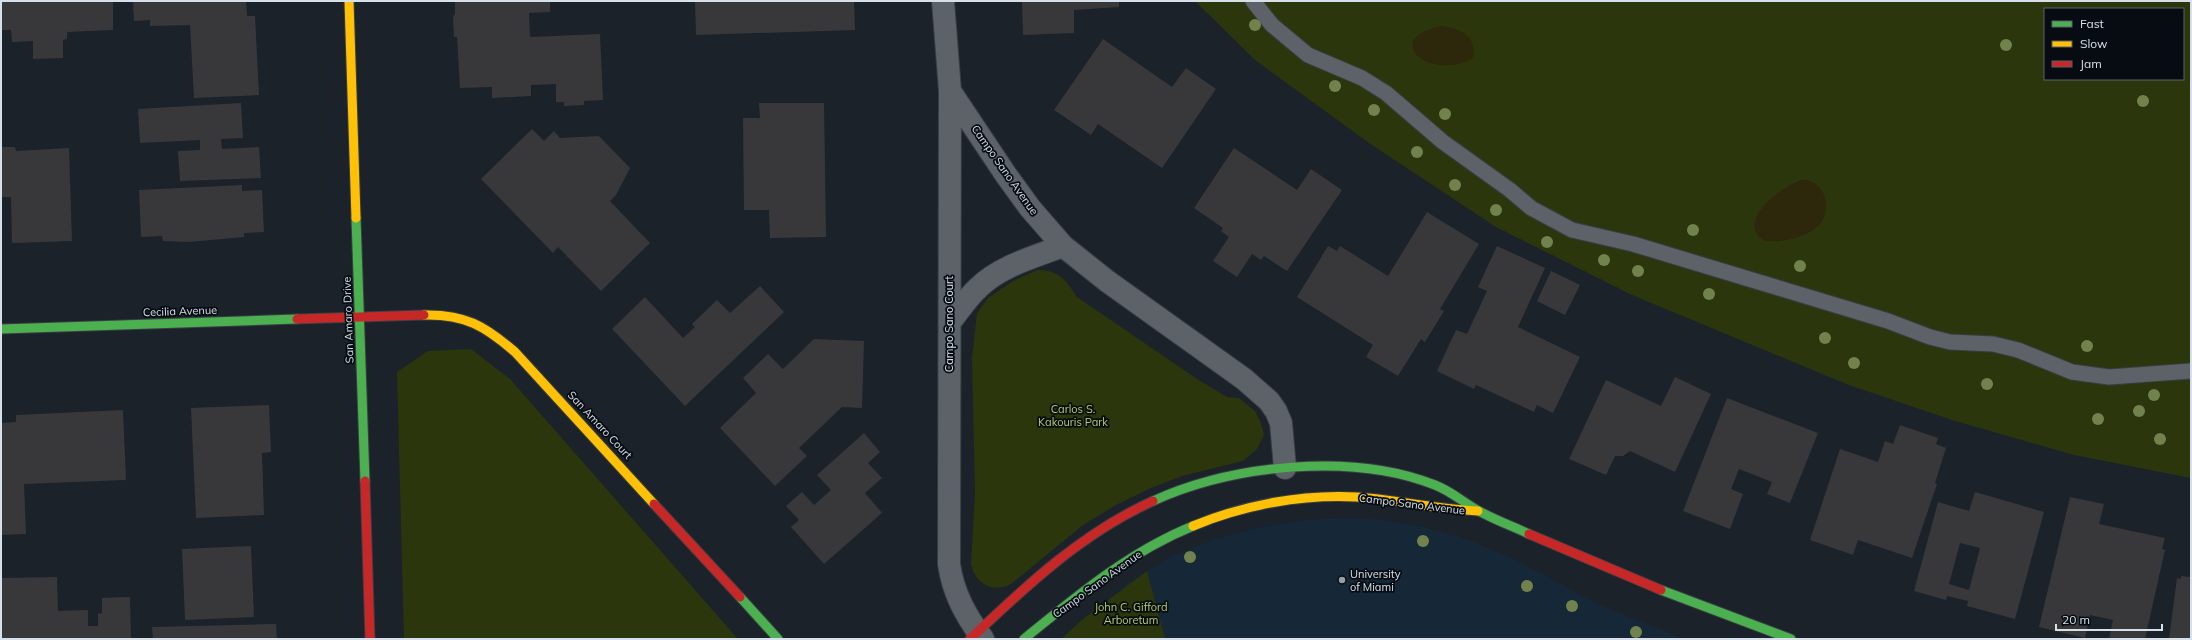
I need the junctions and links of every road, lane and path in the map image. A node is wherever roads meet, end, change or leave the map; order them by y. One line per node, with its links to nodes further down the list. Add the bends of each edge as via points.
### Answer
1 (349, 1): 6 (street, San Amaro Drive)
2 (943, 1): 4 (street, Campo Sano Court)
3 (1253, 1): 9 (lane, via 1272,25 1308,55 1362,78 1531,208 1572,230 1634,244 1888,321 1930,337 1950,342 1993,344 2018,350 2072,372 2109,377)
4 (950, 91): 5 (street, Campo Sano Avenue, via 1030,208); 7 (street, Campo Sano Court)
5 (1063, 246): 7 (street, via 1013,265 994,276 978,288); 10 (street, Campo Sano Avenue, via 1107,282 1244,379 1269,401 1276,410 1281,424)
6 (360, 317): 8 (street, Cecilia Avenue); 13 (street, San Amaro Drive); 14 (street, San Amaro Court, via 454,316 468,319 497,336 605,448)
7 (950, 322): 12 (street, Campo Sano Court, via 949,564 955,593)
8 (1, 329)
9 (2191, 371)
10 (1285, 468): 11 (street, Campo Sano Avenue, via 1373,469 1428,482 1452,492); 12 (street, Campo Sano Avenue, via 1192,485 1161,496 1134,510 1084,541 1032,581)
11 (1478, 511): 15 (street, Campo Sano Avenue, via 1447,511 1386,500 1337,496 1278,502 1230,512 1181,530 1136,554 1093,584); 16 (street, Campo Sano Avenue, via 1644,584)
12 (977, 636)
13 (370, 639)
14 (778, 639)
15 (1024, 639)
16 (1791, 639)

